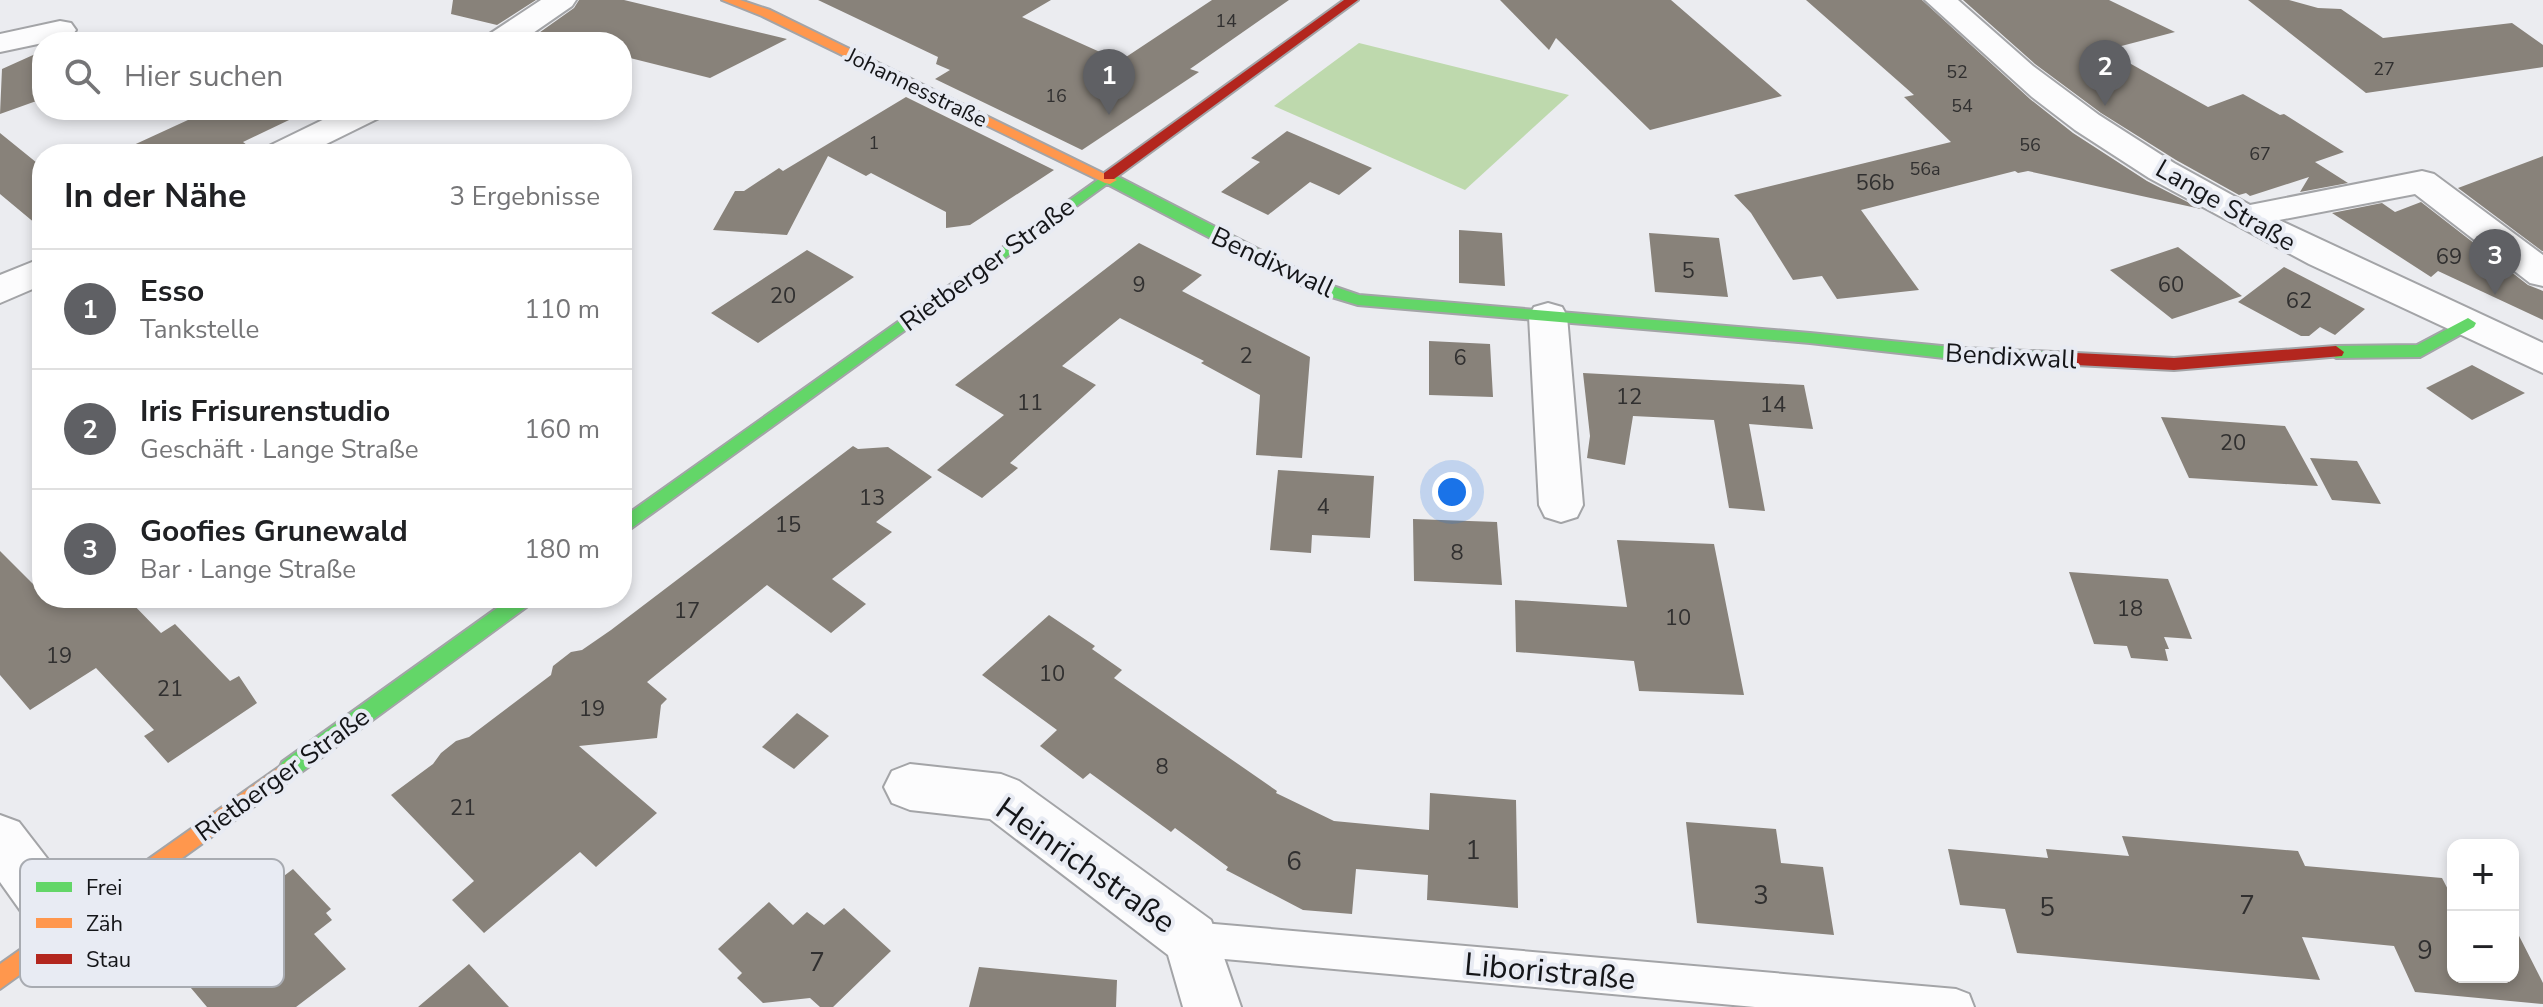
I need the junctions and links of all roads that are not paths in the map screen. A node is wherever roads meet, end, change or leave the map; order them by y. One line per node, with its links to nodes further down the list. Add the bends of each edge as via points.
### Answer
1 (561, 0): 7 (street)
2 (728, 0): 12 (street, Johannesstraße, via 766,13)
3 (1352, 0): 12 (street, Rietberger Straße)
4 (1940, 0): 13 (street, Lange Straße, via 2062,105)
5 (60, 30): 6 (street)
6 (51, 32)
7 (514, 32)
8 (32, 36): 9 (street)
9 (0, 43)
10 (349, 120): 11 (street)
11 (299, 144)
12 (1105, 178): 17 (street, Bendixwall, via 1318,287 1358,300); 21 (street, Rietberger Straße)
13 (2250, 220): 14 (street, via 2265,211 2422,182); 18 (street, Lange Straße)
14 (2543, 274)
15 (32, 275): 16 (street)
16 (0, 290)
17 (1548, 316): 18 (street, Bendixwall, via 1962,354 2158,364 2292,353 2420,351); 20 (street)
18 (2468, 323): 19 (street, Lange Straße)
19 (2543, 359)
20 (1561, 505)
21 (632, 521)
22 (511, 608): 25 (street, Rietberger Straße)
23 (910, 787): 27 (street, Heinrichstraße, via 1001,797)
24 (0, 839): 26 (street)
25 (164, 859)
26 (20, 866)
27 (1191, 939): 30 (street, Heinrichstraße); 31 (lane, Liboristraße)
28 (20, 963): 29 (street, Rietberger Straße)
29 (0, 978)
30 (1212, 1007)
31 (1956, 1007)

